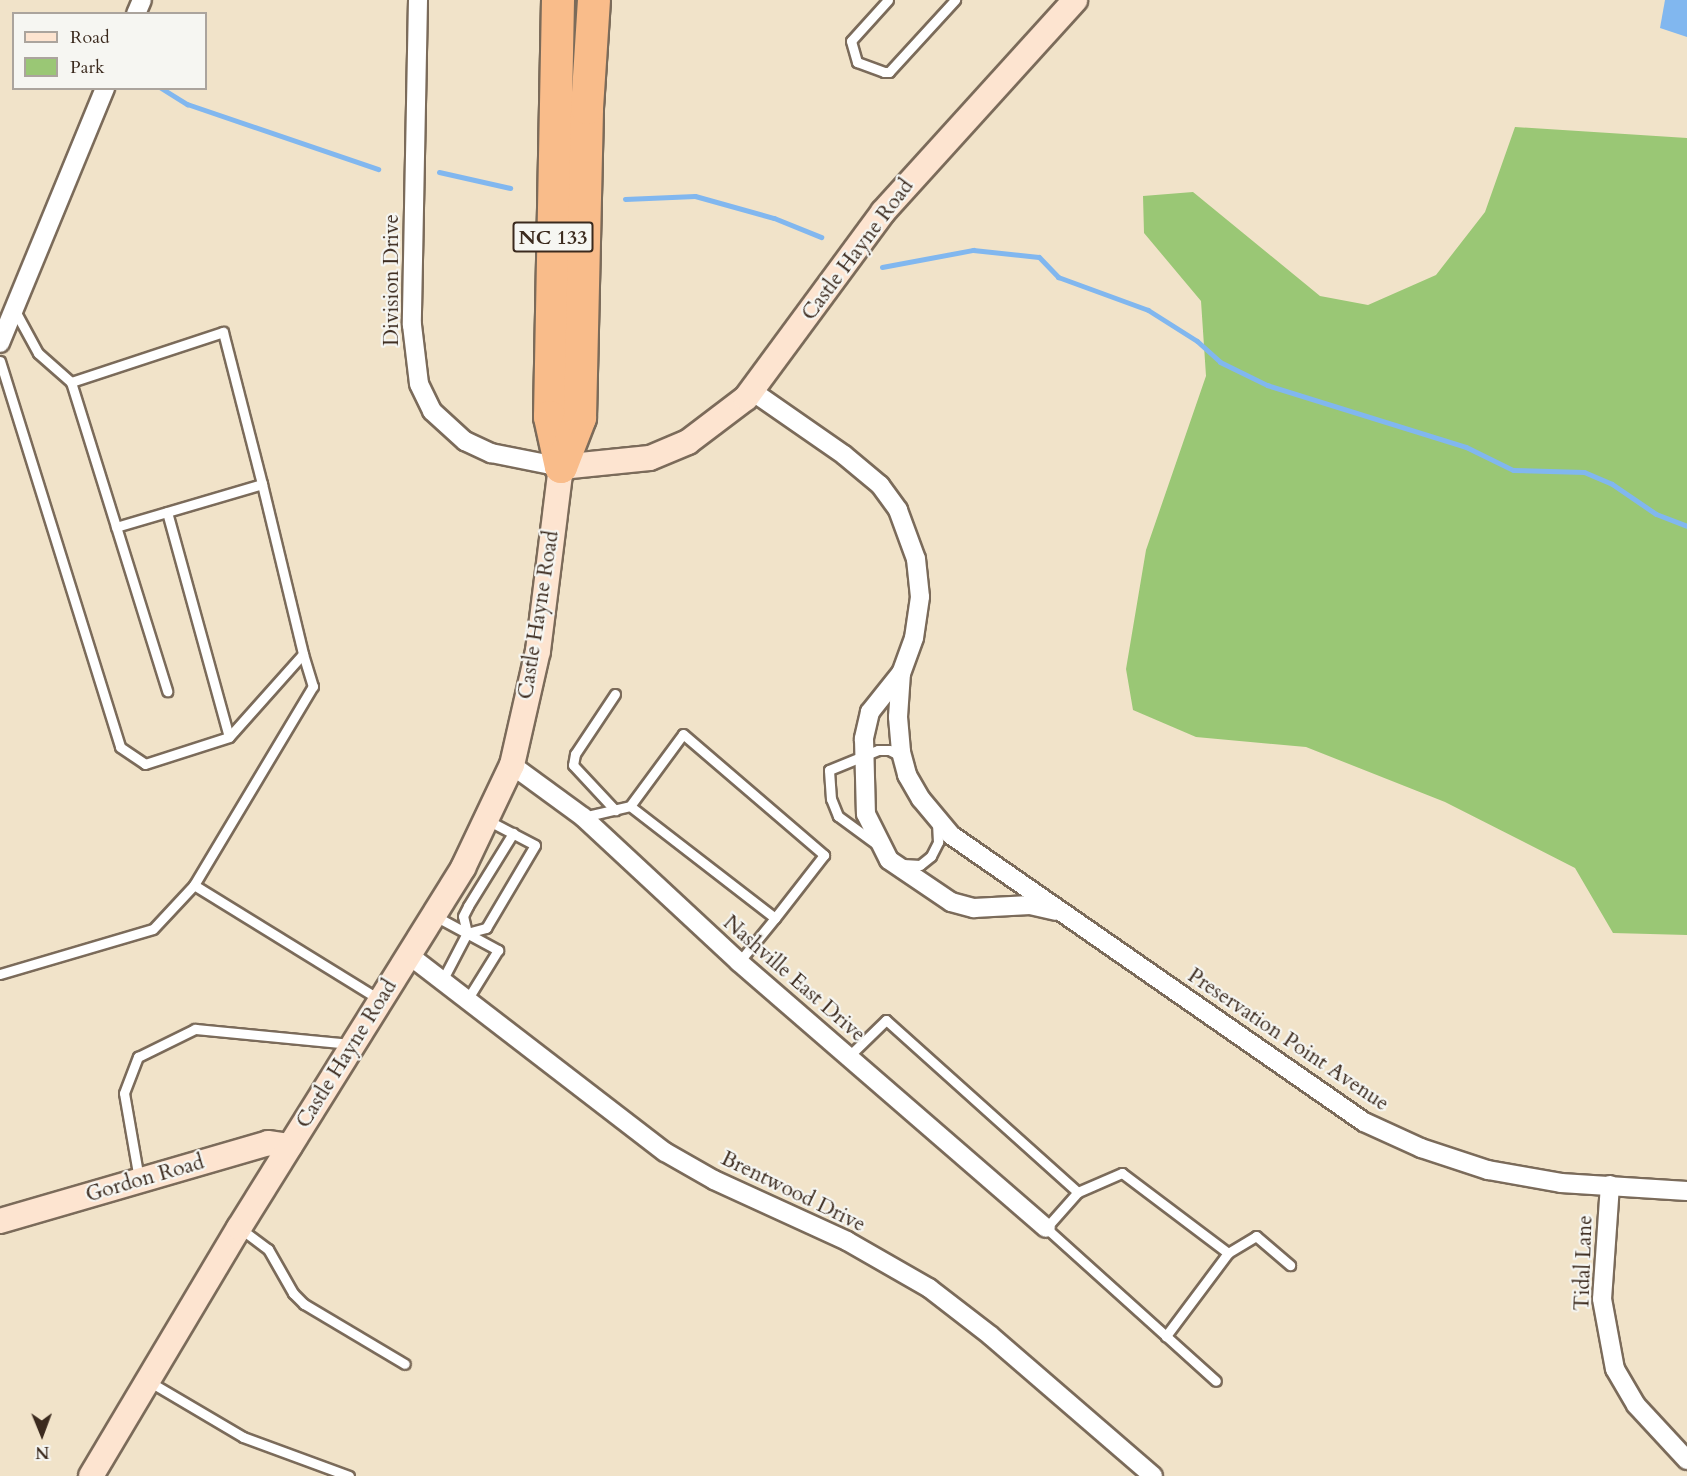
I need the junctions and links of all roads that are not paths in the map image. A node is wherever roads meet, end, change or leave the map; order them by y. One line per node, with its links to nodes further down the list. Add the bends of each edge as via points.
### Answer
1 (418, 0): 14 (street, Division Drive, via 412,325 419,384 432,411 465,441 491,453)
2 (594, 0): 8 (highway, NC 133)
3 (888, 0): 4 (lane, via 851,41 857,62 884,72 889,72)
4 (955, 0)
5 (1075, 0): 13 (main road, Castle Hayne Road, via 883,212)
6 (564, 2): 8 (highway); 14 (highway, NC 133, via 550,417)
7 (104, 90): 9 (street)
8 (586, 108): 14 (highway, NC 133, via 580,418)
9 (14, 309): 10 (street); 12 (lane, via 38,353)
10 (0, 343)
11 (0, 361): 22 (lane, via 120,747 145,764)
12 (71, 382): 15 (lane, via 223,332); 17 (lane)
13 (752, 391): 14 (main road, Castle Hayne Road, via 716,424 688,442 650,458); 19 (street, Preservation Point Avenue, via 844,455 880,485 898,510 916,559 920,597 914,639)
14 (561, 467): 25 (main road, Castle Hayne Road / NC 133, via 538,651)
15 (261, 484): 16 (lane); 18 (lane)
16 (166, 512): 17 (lane); 22 (lane)
17 (116, 527): 20 (lane)
18 (303, 654): 22 (lane); 33 (lane, via 313,686)
19 (901, 673): 23 (street, Preservation Point Avenue, via 870,712); 24 (street, Preservation Point Avenue, via 898,717)
20 (167, 691)
21 (615, 694): 27 (lane, via 575,754 573,765)
22 (229, 737)
23 (864, 755): 24 (lane, via 889,750); 32 (street, Preservation Point Avenue, via 866,814); 32 (lane, via 830,770 831,799 838,816)
24 (903, 758): 30 (street, Preservation Point Avenue, via 907,775)
25 (512, 765): 28 (street, Nashville East Drive); 29 (main road, Castle Hayne Road / NC 133)
26 (630, 806): 27 (lane); 36 (lane); 36 (lane, via 683,734 824,855)
27 (615, 810): 28 (lane)
28 (583, 817): 39 (street, Nashville East Drive)
29 (485, 819): 31 (lane); 35 (main road, Castle Hayne Road / NC 133, via 463,868)
30 (937, 822): 32 (lane, via 938,842 920,866); 34 (street, Preservation Point Avenue)
31 (513, 833): 37 (lane, via 463,916); 37 (lane, via 535,845 486,928)
32 (886, 855): 34 (street, Preservation Point Avenue, via 951,902 974,908 1030,905)
33 (194, 885): 40 (lane, via 153,929); 42 (lane)
34 (1058, 912): 48 (street, Preservation Point Avenue, via 1364,1122 1420,1148 1488,1170 1561,1183)
35 (434, 915): 37 (lane); 38 (main road, Castle Hayne Road / NC 133)
36 (775, 918): 39 (lane)
37 (467, 933): 41 (lane); 43 (lane, via 498,950)
38 (409, 955): 41 (street, Brentwood Drive); 42 (main road, Castle Hayne Road / NC 133)
39 (739, 962): 45 (street, Nashville East Drive)
40 (0, 974)
41 (442, 981): 43 (street, Brentwood Drive)
42 (381, 1000): 44 (main road, Castle Hayne Road / NC 133)
43 (467, 1000): 63 (street, Brentwood Drive, via 675,1159 847,1241 929,1288)
44 (354, 1044): 46 (main road, Castle Hayne Road / NC 133); 47 (lane, via 195,1029 138,1057 124,1093)
45 (848, 1057): 50 (lane, via 886,1020); 53 (street, Nashville East Drive)
46 (290, 1146): 47 (main road, Gordon Road, via 268,1143); 52 (main road, Castle Hayne Road / NC 133)
47 (140, 1181): 51 (main road, Gordon Road)
48 (1610, 1185): 49 (street, Preservation Point Avenue); 60 (street, Tidal Lane, via 1602,1299 1615,1368 1636,1406)
49 (1687, 1191)
50 (1078, 1192): 53 (lane); 54 (lane, via 1122,1173)
51 (0, 1221)
52 (239, 1228): 57 (lane, via 267,1249 304,1304); 58 (main road, Castle Hayne Road / NC 133)
53 (1046, 1228): 56 (lane)
54 (1228, 1253): 55 (lane, via 1256,1236); 56 (lane)
55 (1290, 1265)
56 (1166, 1336): 59 (lane)
57 (405, 1364)
58 (148, 1380): 61 (main road, Castle Hayne Road / NC 133); 62 (lane, via 243,1437)
59 (1216, 1381)
60 (1687, 1460)
61 (91, 1476)
62 (349, 1476)
63 (1154, 1476)

